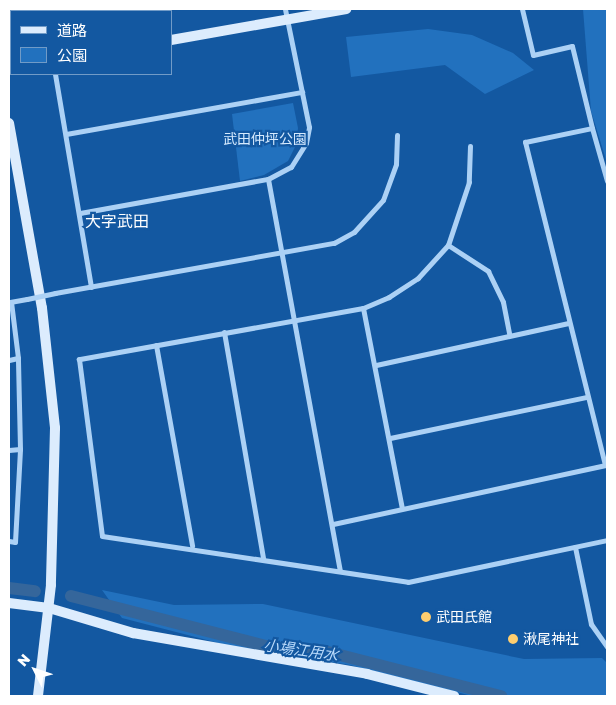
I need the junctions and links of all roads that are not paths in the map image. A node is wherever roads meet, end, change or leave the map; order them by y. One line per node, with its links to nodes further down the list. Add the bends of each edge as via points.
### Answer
1 (346, 9): 3 (street)
2 (522, 9): 8 (street, via 533,55 572,46)
3 (287, 14): 4 (street); 6 (street)
4 (172, 40)
5 (55, 75): 9 (street)
6 (302, 92): 9 (street); 12 (street, via 306,143 291,167)
7 (9, 123): 42 (street, via 42,308 54,408 57,483)
8 (592, 128): 13 (street); 21 (street, via 525,142)
9 (66, 134): 14 (street)
10 (397, 135): 16 (street, via 391,183 369,218 334,243)
11 (470, 146): 15 (street, via 470,182)
12 (268, 179): 14 (street); 16 (street)
13 (607, 181)
14 (80, 213): 17 (street)
15 (448, 245): 19 (street, via 418,278); 23 (street, via 492,277)
16 (283, 255): 17 (street); 20 (street)
17 (91, 287): 18 (street, bridge)
18 (10, 302): 25 (street)
19 (363, 308): 20 (street); 27 (street)
20 (296, 321): 22 (street); 34 (street)
21 (568, 323): 23 (street); 28 (street)
22 (224, 332): 24 (street); 39 (street)
23 (509, 334): 27 (street)
24 (156, 345): 37 (street); 37 (street, via 79,359 102,536)
25 (18, 358): 26 (street); 30 (street)
26 (9, 360)
27 (376, 365): 29 (street)
28 (586, 397): 29 (street); 32 (street)
29 (390, 438): 33 (street)
30 (20, 448): 31 (street); 36 (street, via 15,542)
31 (9, 450)
32 (606, 465): 33 (street)
33 (402, 508): 34 (street)
34 (333, 524): 40 (street)
35 (607, 540): 38 (street)
36 (9, 541)
37 (192, 546): 39 (street)
38 (575, 547): 40 (street, via 408,582); 43 (street, via 591,624)
39 (263, 558): 40 (street)
40 (340, 570)
41 (9, 603): 42 (street)
42 (49, 608): 44 (street); 45 (street, via 134,633 367,674)
43 (607, 647)
44 (38, 696)
45 (454, 696)

